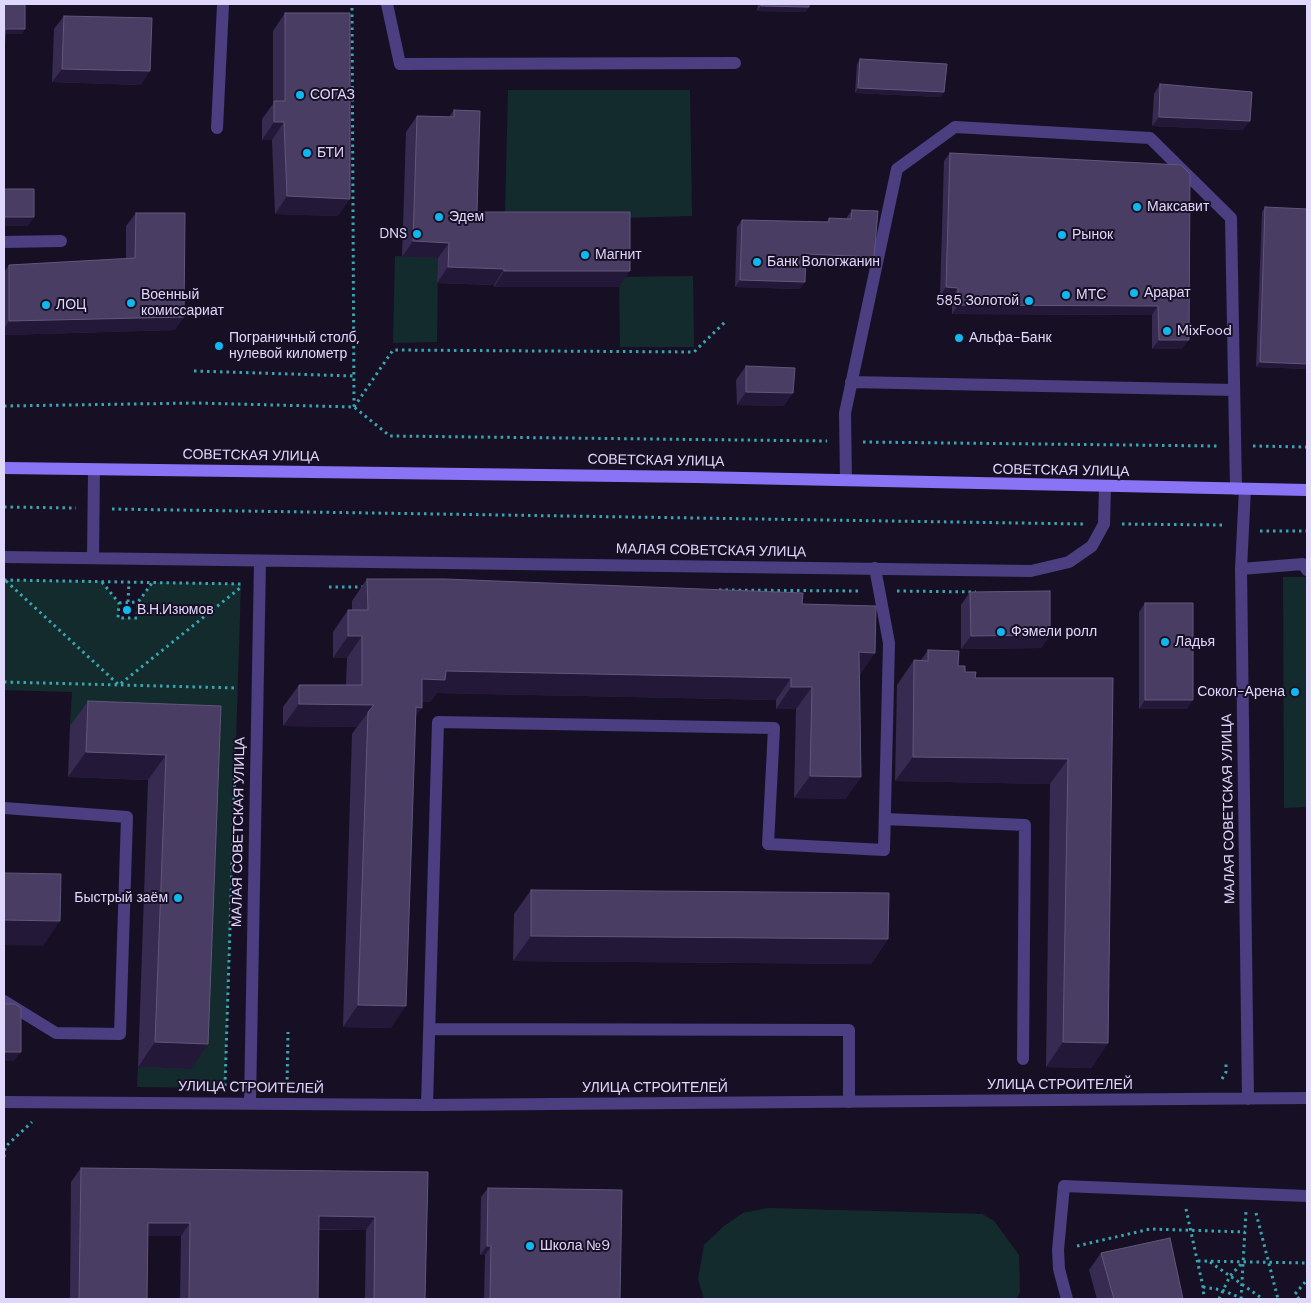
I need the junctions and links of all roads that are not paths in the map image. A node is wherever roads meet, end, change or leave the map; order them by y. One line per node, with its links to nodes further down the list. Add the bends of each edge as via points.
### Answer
1 (386, 4): 3 (street, via 400,64)
2 (222, 5): 4 (street)
3 (734, 62)
4 (217, 128)
5 (61, 241): 6 (street)
6 (4, 242)
7 (851, 382): 8 (street); 8 (street, МАЛАЯ СОВЕТСКАЯ УЛИЦА, via 897,170 955,127 1151,138 1231,218); 11 (street, МАЛАЯ СОВЕТСКАЯ УЛИЦА, via 845,414)
8 (1234, 390): 13 (street, МАЛАЯ СОВЕТСКАЯ УЛИЦА)
9 (4, 468): 10 (main road, СОВЕТСКАЯ УЛИЦА)
10 (94, 470): 11 (main road, СОВЕТСКАЯ УЛИЦА); 16 (street)
11 (846, 480): 12 (main road, СОВЕТСКАЯ УЛИЦА)
12 (1105, 487): 13 (main road, СОВЕТСКАЯ УЛИЦА); 18 (street, МАЛАЯ СОВЕТСКАЯ УЛИЦА, via 1104,524 1092,546 1069,562 1031,571)
13 (1240, 489): 14 (main road, СОВЕТСКАЯ УЛИЦА); 19 (street, МАЛАЯ СОВЕТСКАЯ УЛИЦА)
14 (1307, 490)
15 (4, 557): 16 (street, МАЛАЯ СОВЕТСКАЯ УЛИЦА)
16 (93, 558): 17 (street, МАЛАЯ СОВЕТСКАЯ УЛИЦА)
17 (260, 562): 18 (street, МАЛАЯ СОВЕТСКАЯ УЛИЦА); 29 (street, МАЛАЯ СОВЕТСКАЯ УЛИЦА)
18 (874, 568): 22 (street, via 889,643)
19 (1241, 568): 20 (street, via 1303,564); 27 (street, МАЛАЯ СОВЕТСКАЯ УЛИЦА)
20 (1307, 570)
21 (4, 808): 23 (street, via 127,817 120,1034 56,1033)
22 (885, 819): 24 (street, via 884,850 768,844 774,728 438,722); 25 (street, via 1025,825)
23 (4, 1001)
24 (430, 1029): 30 (street, via 849,1030); 31 (street)
25 (1023, 1059)
26 (1307, 1098): 27 (street, УЛИЦА СТРОИТЕЛЕЙ)
27 (1248, 1099): 30 (street, УЛИЦА СТРОИТЕЛЕЙ)
28 (4, 1102): 29 (street, УЛИЦА СТРОИТЕЛЕЙ)
29 (250, 1102): 31 (street, УЛИЦА СТРОИТЕЛЕЙ)
30 (849, 1102): 31 (street, УЛИЦА СТРОИТЕЛЕЙ)
31 (427, 1105)
32 (1307, 1196): 33 (street, via 1064,1186 1058,1250)
33 (1067, 1299)

